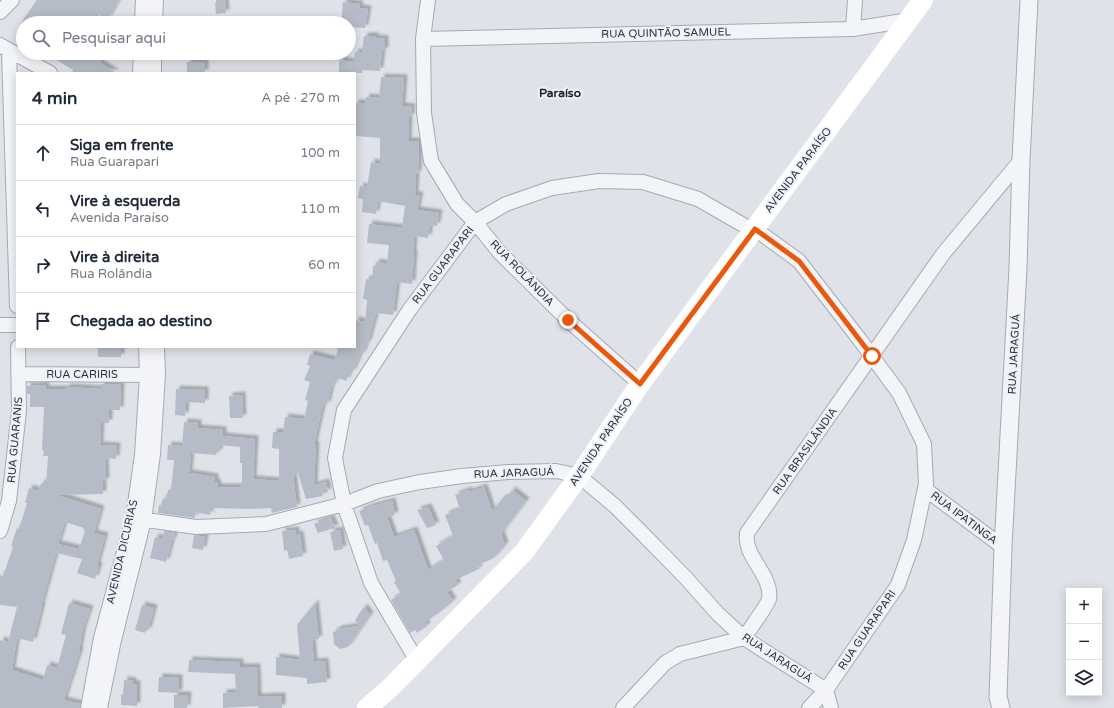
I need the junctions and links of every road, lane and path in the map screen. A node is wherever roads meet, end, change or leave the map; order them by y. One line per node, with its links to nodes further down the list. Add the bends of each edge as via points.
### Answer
1 (12, 0): 8 (street)
2 (143, 0): 9 (street)
3 (156, 0): 10 (street)
4 (428, 0): 13 (street, RUA ROLÂNDIA)
5 (855, 0): 12 (street)
6 (923, 0): 11 (main road, AVENIDA PARAÍSO)
7 (1029, 0): 22 (street, RUA JARAGUÁ)
8 (0, 12)
9 (142, 16)
10 (155, 16)
11 (909, 20): 12 (street, RUA QUINTÃO SAMUEL); 24 (main road, AVENIDA PARAÍSO)
12 (853, 29): 13 (street, RUA QUINTÃO SAMUEL)
13 (423, 39): 23 (street, RUA ROLÂNDIA, via 424,113 431,161 457,204)
14 (4, 48): 15 (street); 25 (street)
15 (16, 55)
16 (26, 60): 19 (street)
17 (140, 60): 20 (street)
18 (154, 60): 21 (street)
19 (48, 72)
20 (140, 72)
21 (154, 72)
22 (1021, 160): 31 (street, RUA BRASILÂNDIA, via 943,254); 40 (street, RUA JARAGUÁ, via 1018,268)
23 (475, 222): 24 (street, RUA GUARAPARI, via 506,204 552,188 599,181 643,182 698,199); 34 (street, RUA ROLÂNDIA, via 500,253 568,320); 37 (street, RUA GUARAPARI, via 410,309 344,410 335,458)
24 (755, 229): 31 (street, RUA GUARAPARI, via 799,261); 34 (main road, AVENIDA PARAÍSO)
25 (16, 286)
26 (0, 325): 27 (street)
27 (16, 325)
28 (18, 348): 32 (street, RUA GUARANIS)
29 (146, 348): 33 (street, AVENIDA DICURIAS)
30 (157, 348): 38 (street, AVENIDA DICURIAS, via 153,454)
31 (872, 356): 36 (street, RUA GUARAPARI, via 899,393 924,444); 41 (street, RUA BRASILÂNDIA, via 747,533 749,550 769,588 769,600)
32 (18, 374): 33 (street, RUA CARIRIS); 39 (street, RUA GUARANIS, via 19,411 10,494)
33 (146, 375): 38 (street, AVENIDA DICURIAS)
34 (640, 384): 35 (main road, AVENIDA PARAÍSO)
35 (579, 476): 37 (street, RUA JARAGUÁ, via 556,470 462,476 378,491); 41 (street, RUA JARAGUÁ, via 639,530); 42 (main road, AVENIDA PARAÍSO, via 524,552)
36 (925, 489): 40 (street, RUA IPATINGA); 43 (street, RUA GUARAPARI, via 914,540 898,586)
37 (344, 504): 38 (street, RUA JARAGUÁ, via 266,524 196,527); 42 (street, RUA GUARAPARI, via 371,583)
38 (138, 519): 44 (street, AVENIDA DICURIAS, via 101,638); 45 (street, AVENIDA DICURIAS)
39 (0, 531)
40 (1003, 547): 50 (street, RUA JARAGUÁ, via 998,697)
41 (744, 638): 43 (street, RUA JARAGUÁ); 47 (street, via 680,654 665,663)
42 (417, 661): 46 (main road, AVENIDA PARAÍSO)
43 (826, 690): 48 (street, RUA GUARAPARI); 49 (street)
44 (88, 708)
45 (100, 708)
46 (368, 708)
47 (623, 708)
48 (809, 708)
49 (831, 708)
50 (1001, 708)

